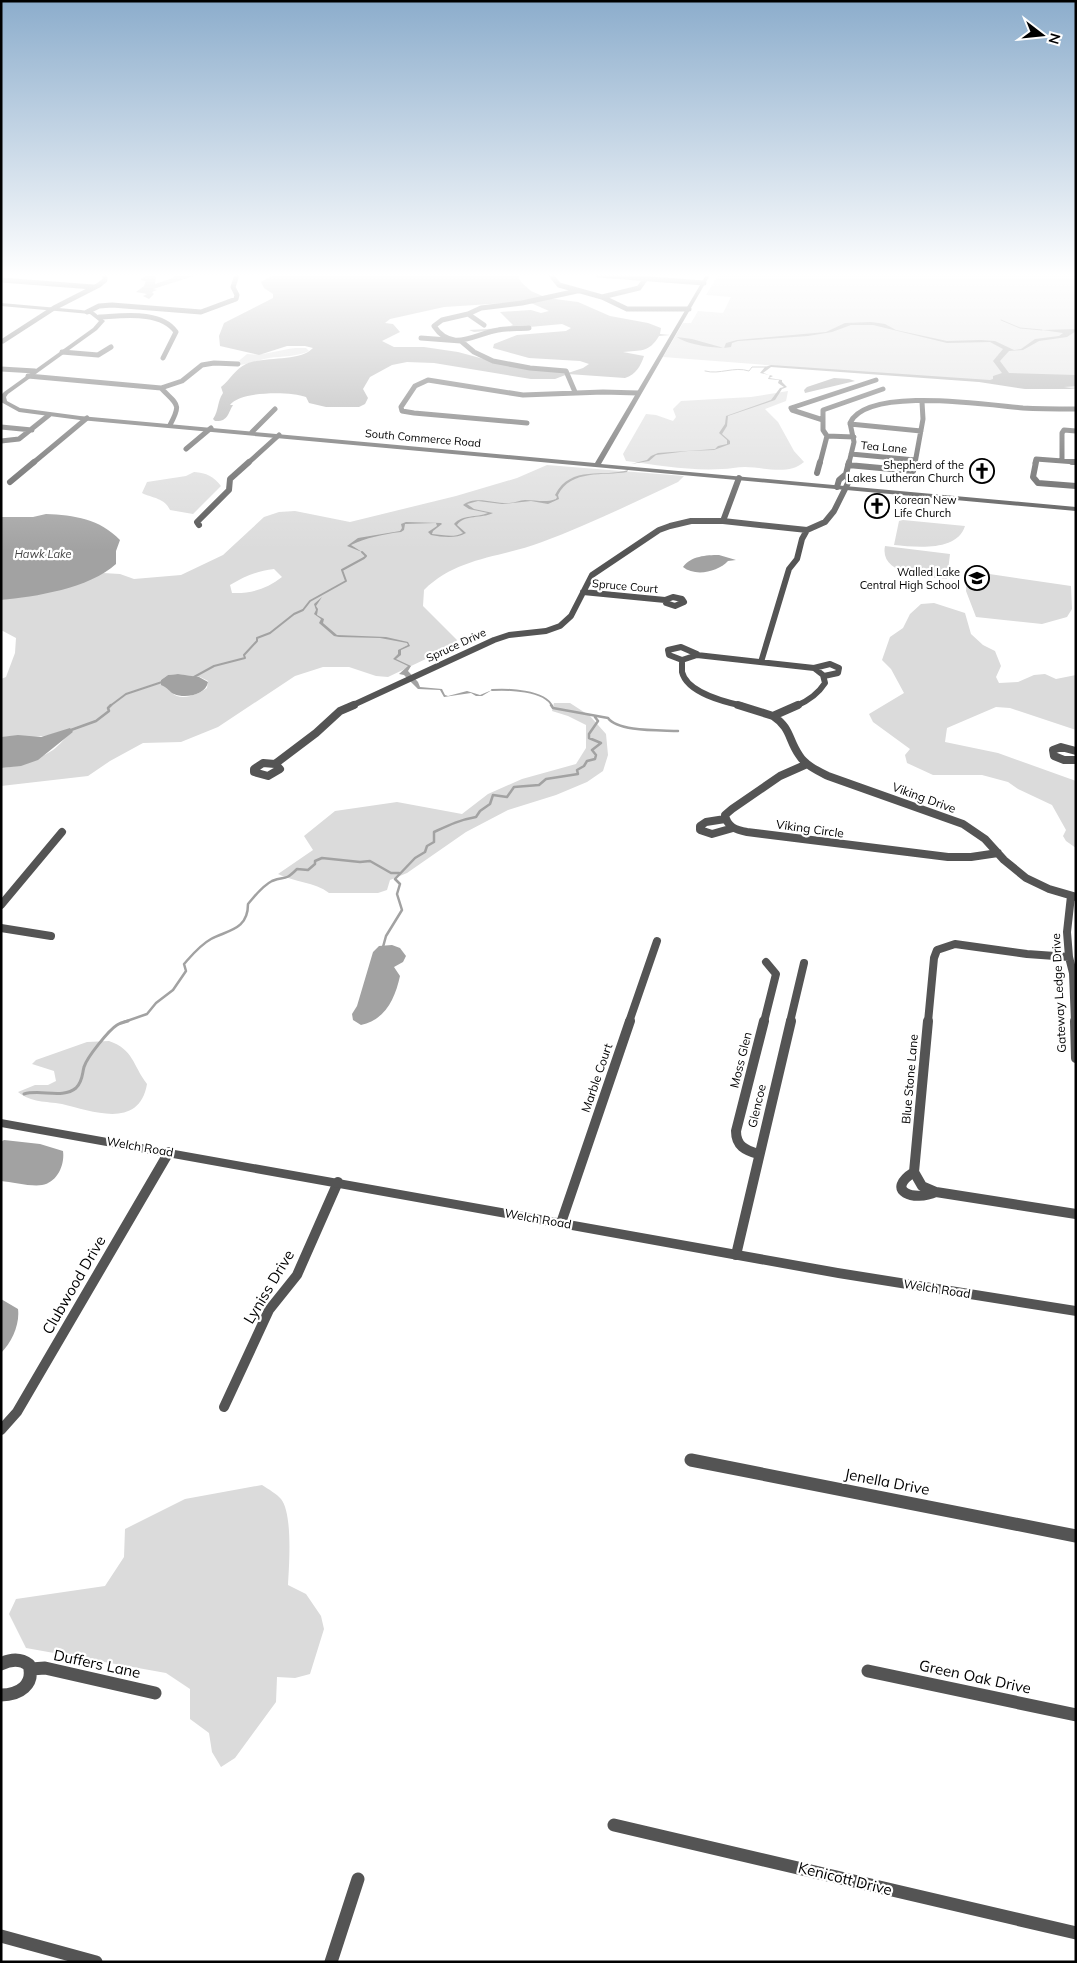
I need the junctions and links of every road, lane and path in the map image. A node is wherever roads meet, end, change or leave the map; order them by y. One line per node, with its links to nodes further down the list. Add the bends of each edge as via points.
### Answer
1 (41, 367): 6 (street, South Commerce Road)
2 (200, 367): 8 (street, via 182,381)
3 (523, 367): 10 (street, via 567,373)
4 (654, 367): 11 (street)
5 (1, 370): 6 (street)
6 (32, 373): 8 (street); 13 (street, South Commerce Road, via 3,396)
7 (876, 380): 18 (street, via 791,408)
8 (161, 388): 21 (street, via 177,405 178,411)
9 (883, 389): 18 (street, via 826,408)
10 (575, 392): 11 (street); 19 (street, via 505,393 428,380 415,386 401,409 414,414)
11 (638, 393): 37 (street)
12 (922, 402): 14 (street); 20 (street, via 873,406 854,415); 25 (street)
13 (4, 405): 16 (street, South Commerce Road)
14 (1076, 409)
15 (275, 410): 27 (street)
16 (49, 415): 17 (street, South Commerce Road); 24 (street)
17 (87, 418): 21 (street, South Commerce Road); 42 (street)
18 (823, 420): 29 (street)
19 (528, 422)
20 (850, 424): 25 (street); 30 (street)
21 (170, 425): 23 (street, South Commerce Road)
22 (1, 427): 24 (street)
23 (211, 428): 27 (street, South Commerce Road); 32 (street)
24 (32, 430): 31 (street, via 17,440)
25 (921, 431): 34 (street)
26 (1076, 431): 35 (street, via 1062,432)
27 (252, 432): 28 (street, South Commerce Road)
28 (279, 435): 37 (street, South Commerce Road); 48 (street, via 230,479 229,490 197,522)
29 (827, 436): 30 (street); 39 (street)
30 (854, 437): 33 (street)
31 (1, 441)
32 (186, 449)
33 (851, 454): 34 (street, Tea Lane); 38 (street)
34 (915, 460): 38 (street, via 913,471)
35 (1062, 461): 36 (street); 43 (street, via 1036,459 1034,481)
36 (1076, 462)
37 (597, 465): 41 (street, South Commerce Road)
38 (848, 465): 40 (street)
39 (816, 473)
40 (846, 474): 44 (street); 45 (street, via 849,481)
41 (739, 478): 44 (street, South Commerce Road); 47 (street)
42 (10, 482)
43 (1076, 486)
44 (837, 487): 45 (street, South Commerce Road)
45 (846, 487): 46 (street, South Commerce Road); 49 (street, via 841,501 825,522)
46 (1076, 508)
47 (723, 520): 49 (street, Spruce Drive); 50 (street, Spruce Drive, via 691,521 664,528 599,569)
48 (199, 525)
49 (808, 530): 54 (street, via 797,559 788,569)
50 (583, 592): 51 (street, Spruce Court); 60 (street, Spruce Drive, via 571,616 560,626 496,639 340,711 316,734)
51 (665, 600)
52 (697, 654): 53 (street); 53 (street, via 680,647 668,650 669,655); 54 (street)
53 (682, 660): 57 (street, via 684,677 698,690)
54 (762, 662): 55 (street)
55 (814, 668): 56 (street); 56 (street, via 830,664 839,668 838,673)
56 (824, 676): 57 (street, via 822,687 811,700)
57 (773, 716): 61 (street, Viking Drive, via 790,732 796,750)
58 (1076, 751): 59 (street, via 1061,747 1053,750 1058,759)
59 (1076, 760)
60 (275, 764)
61 (808, 764): 62 (street, via 780,776 732,809); 65 (street, Viking Drive, via 826,775 957,822 978,834)
62 (725, 819): 63 (street); 63 (street, via 705,822 700,830 714,835)
63 (733, 828): 65 (street, Viking Circle, via 948,857 968,858)
64 (62, 832): 67 (street)
65 (998, 853): 66 (street, Viking Drive, via 1026,878)
66 (1073, 897): 71 (street, Gateway Ledge Drive, via 1068,932)
67 (1, 905)
68 (1, 928): 69 (street)
69 (51, 936)
70 (657, 941): 82 (street, Marble Court)
71 (1069, 957): 74 (street, Gateway Ledge Drive, via 1073,973); 78 (street, Blue Stone Lane, via 955,944 937,950)
72 (766, 962): 77 (street, Moss Glen, via 776,974 735,1139 747,1151)
73 (804, 963): 77 (street, Glencoe)
74 (1076, 1058)
75 (1, 1123): 76 (street, Welch Road)
76 (169, 1152): 79 (street, Welch Road); 86 (street, Clubwood Drive, via 18,1412)
77 (758, 1154): 83 (street, Glencoe)
78 (914, 1172): 80 (street, via 922,1186); 80 (street, via 904,1177 902,1182 906,1193 920,1198)
79 (338, 1182): 82 (street, Welch Road); 85 (street, Lyniss Drive, via 296,1275 269,1310)
80 (936, 1192): 81 (street)
81 (1076, 1214)
82 (561, 1223): 83 (street, Welch Road)
83 (736, 1254): 84 (street, Welch Road)
84 (1076, 1311)
85 (224, 1407)
86 (1, 1430)
87 (691, 1460): 88 (street, Jenella Drive)
88 (1076, 1536)
89 (1, 1664): 90 (street, Duffers Lane, via 20,1659)
90 (31, 1669): 92 (street, Duffers Lane, via 45,1668); 93 (street, via 30,1681 21,1691)
91 (868, 1671): 94 (street, Green Oak Drive)
92 (155, 1693)
93 (1, 1695)
94 (1076, 1716)
95 (614, 1825): 97 (street, Kenicott Drive)
96 (358, 1879): 100 (street)
97 (1076, 1934)
98 (1, 1936): 99 (street)
99 (96, 1962)
100 (332, 1962)

